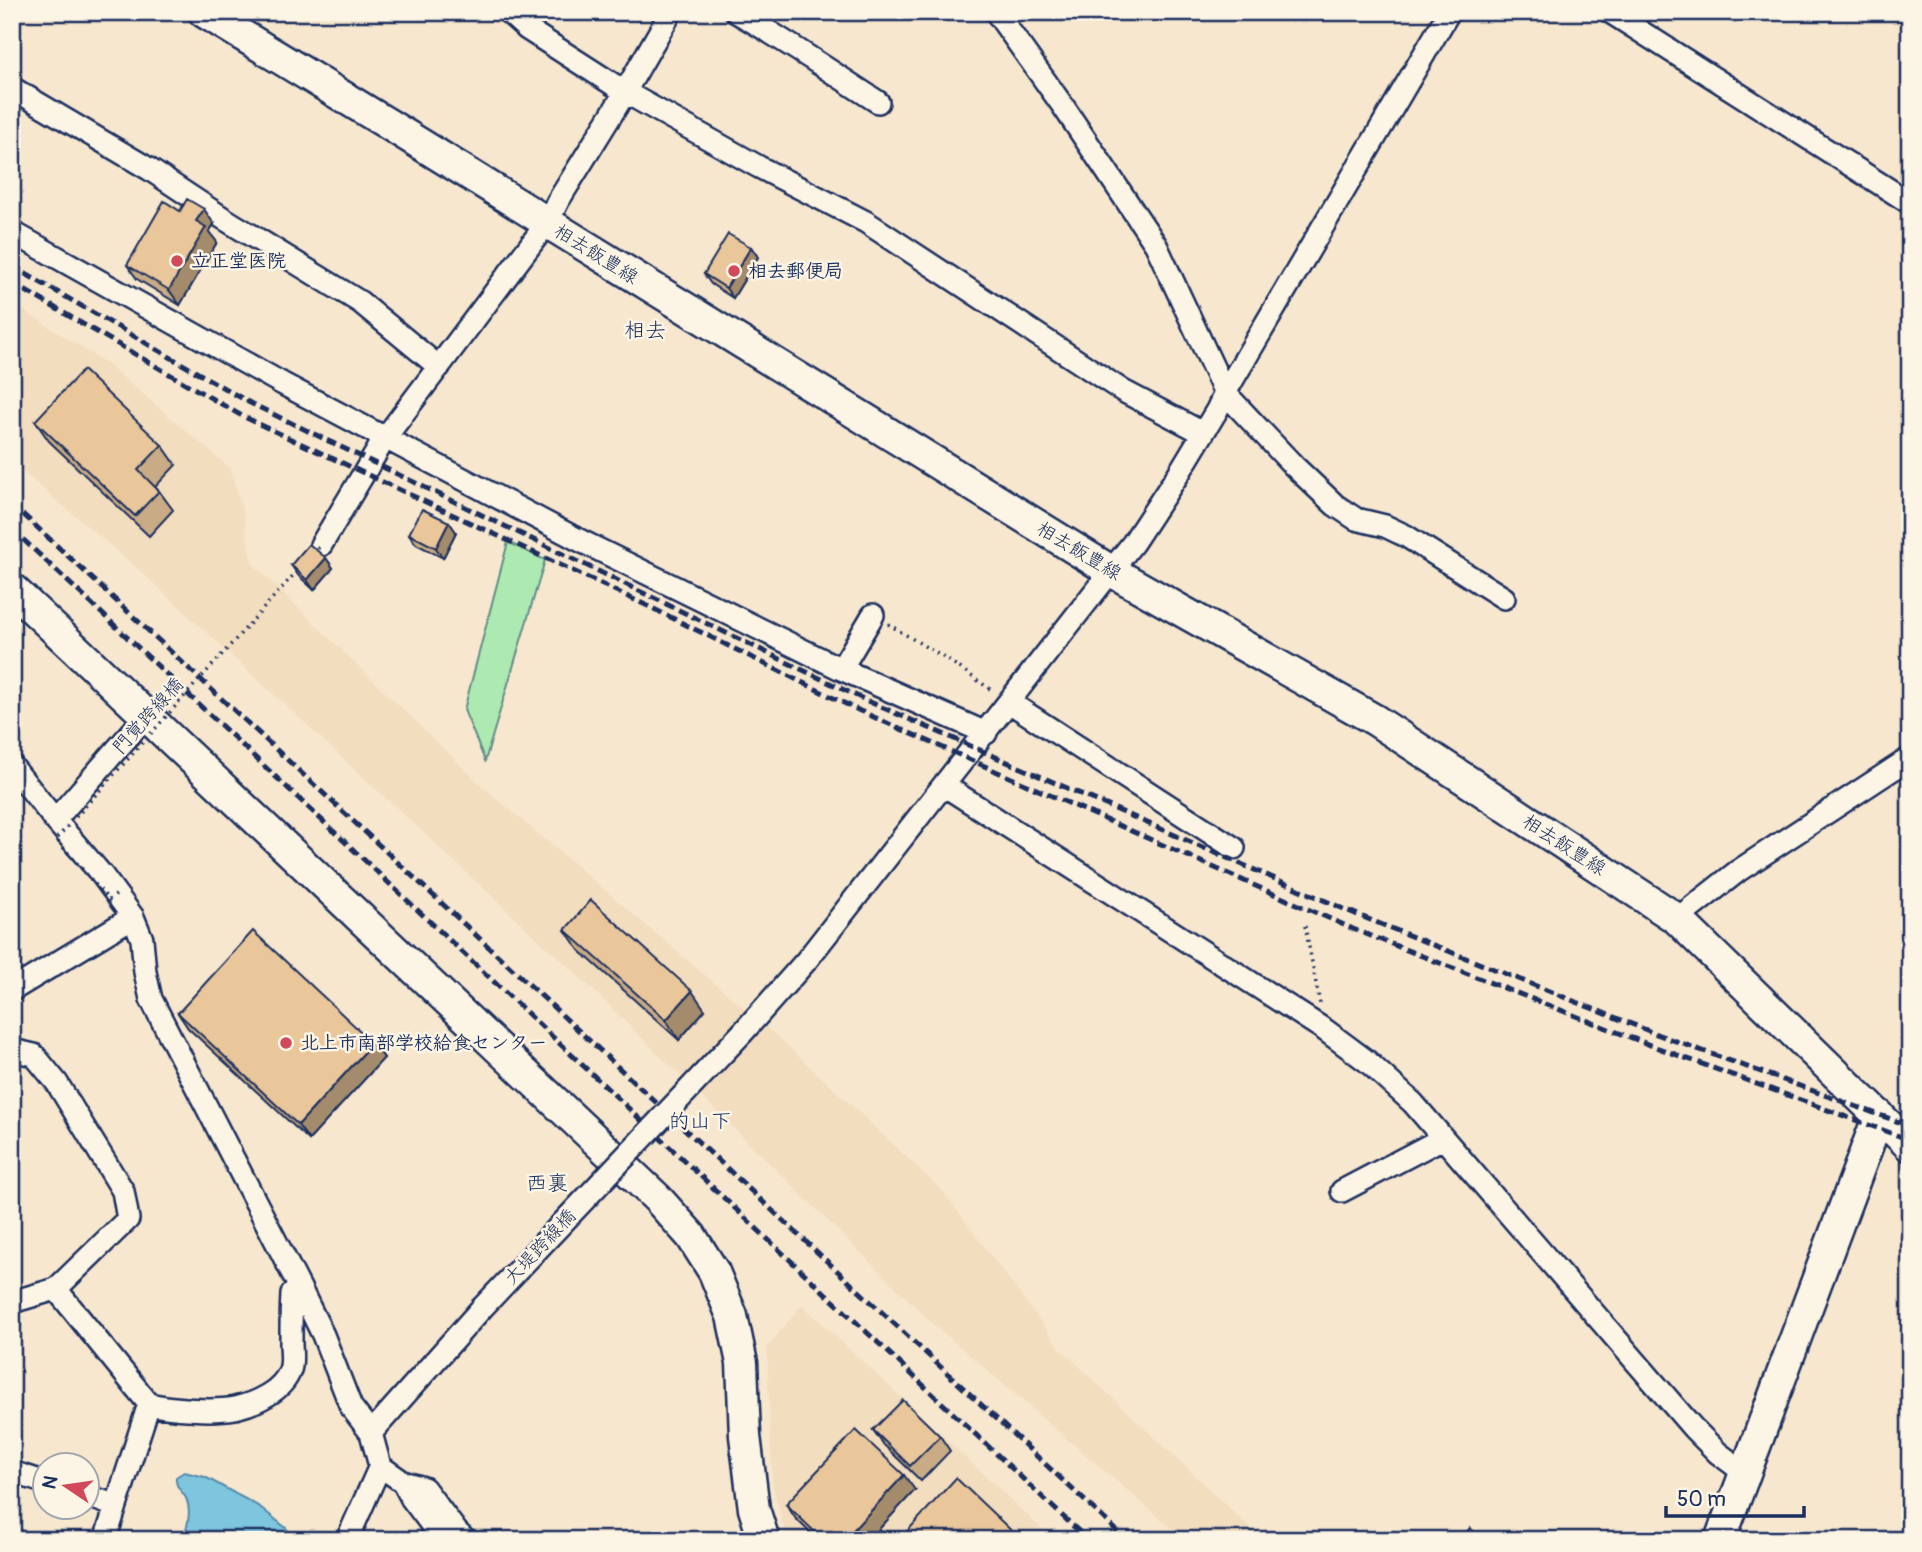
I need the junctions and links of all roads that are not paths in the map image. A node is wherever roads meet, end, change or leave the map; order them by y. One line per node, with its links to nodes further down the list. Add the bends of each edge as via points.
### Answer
1 (204, 12): 12 (main road, 相去飯豊線)
2 (508, 12): 9 (street)
3 (671, 12): 9 (street)
4 (736, 12): 10 (street)
5 (996, 12): 15 (street, via 1156,245)
6 (1449, 12): 15 (street, 大堤跨線橋)
7 (1610, 12): 11 (street)
8 (12, 88): 14 (street, via 360,302)
9 (625, 92): 12 (street); 16 (street, via 866,222 1123,391)
10 (878, 102)
11 (1910, 203)
12 (547, 223): 14 (street); 19 (main road, 相去飯豊線)
13 (12, 232): 17 (street)
14 (439, 367): 17 (street)
15 (1225, 393): 16 (street, 大堤跨線橋); 21 (street, via 1335,505 1356,519 1406,536)
16 (1203, 433): 19 (street, 大堤跨線橋)
17 (384, 438): 18 (street); 23 (street)
18 (317, 550)
19 (1111, 571): 24 (street, 大堤跨線橋); 33 (main road, 相去飯豊線, via 1375,720)
20 (12, 589): 25 (main road)
21 (1504, 598)
22 (873, 615): 23 (street)
23 (841, 669): 26 (street)
24 (1009, 702): 26 (street, 大堤跨線橋); 31 (street)
25 (146, 716): 30 (street); 56 (main road, via 657,1198 691,1236 714,1272 732,1316 742,1363 744,1436 754,1509)
26 (986, 733): 29 (street, 大堤跨線橋)
27 (1910, 758): 33 (street, via 1738,872)
28 (12, 766): 30 (street)
29 (944, 786): 37 (street, via 1325,1030 1413,1103); 44 (street, 大堤跨線橋, bridge, via 806,961)
30 (55, 820): 32 (street)
31 (1234, 848)
32 (133, 917): 34 (street); 40 (street, via 142,939 151,999)
33 (1677, 919): 36 (main road, 相去飯豊線)
34 (12, 990)
35 (12, 1050): 41 (street, via 34,1055 57,1083 123,1191 127,1210 128,1219)
36 (1879, 1115): 38 (main road, 相去飯豊線); 47 (main road)
37 (1443, 1138): 39 (street); 47 (street, via 1693,1428)
38 (1910, 1146)
39 (1342, 1191)
40 (300, 1288): 43 (street, via 292,1294 291,1368 282,1385 234,1408); 44 (street, via 351,1407)
41 (56, 1289): 42 (street); 43 (street)
42 (12, 1302)
43 (149, 1404): 51 (street)
44 (371, 1433): 45 (street)
45 (380, 1466): 49 (street); 53 (street)
46 (12, 1472): 48 (street)
47 (1745, 1473): 57 (main road)
48 (32, 1478)
49 (403, 1482): 54 (street); 55 (street, via 424,1488)
50 (102, 1501): 51 (street)
51 (116, 1506): 52 (street)
52 (105, 1540)
53 (347, 1540)
54 (443, 1540)
55 (465, 1540)
56 (764, 1540)
57 (1720, 1540)

